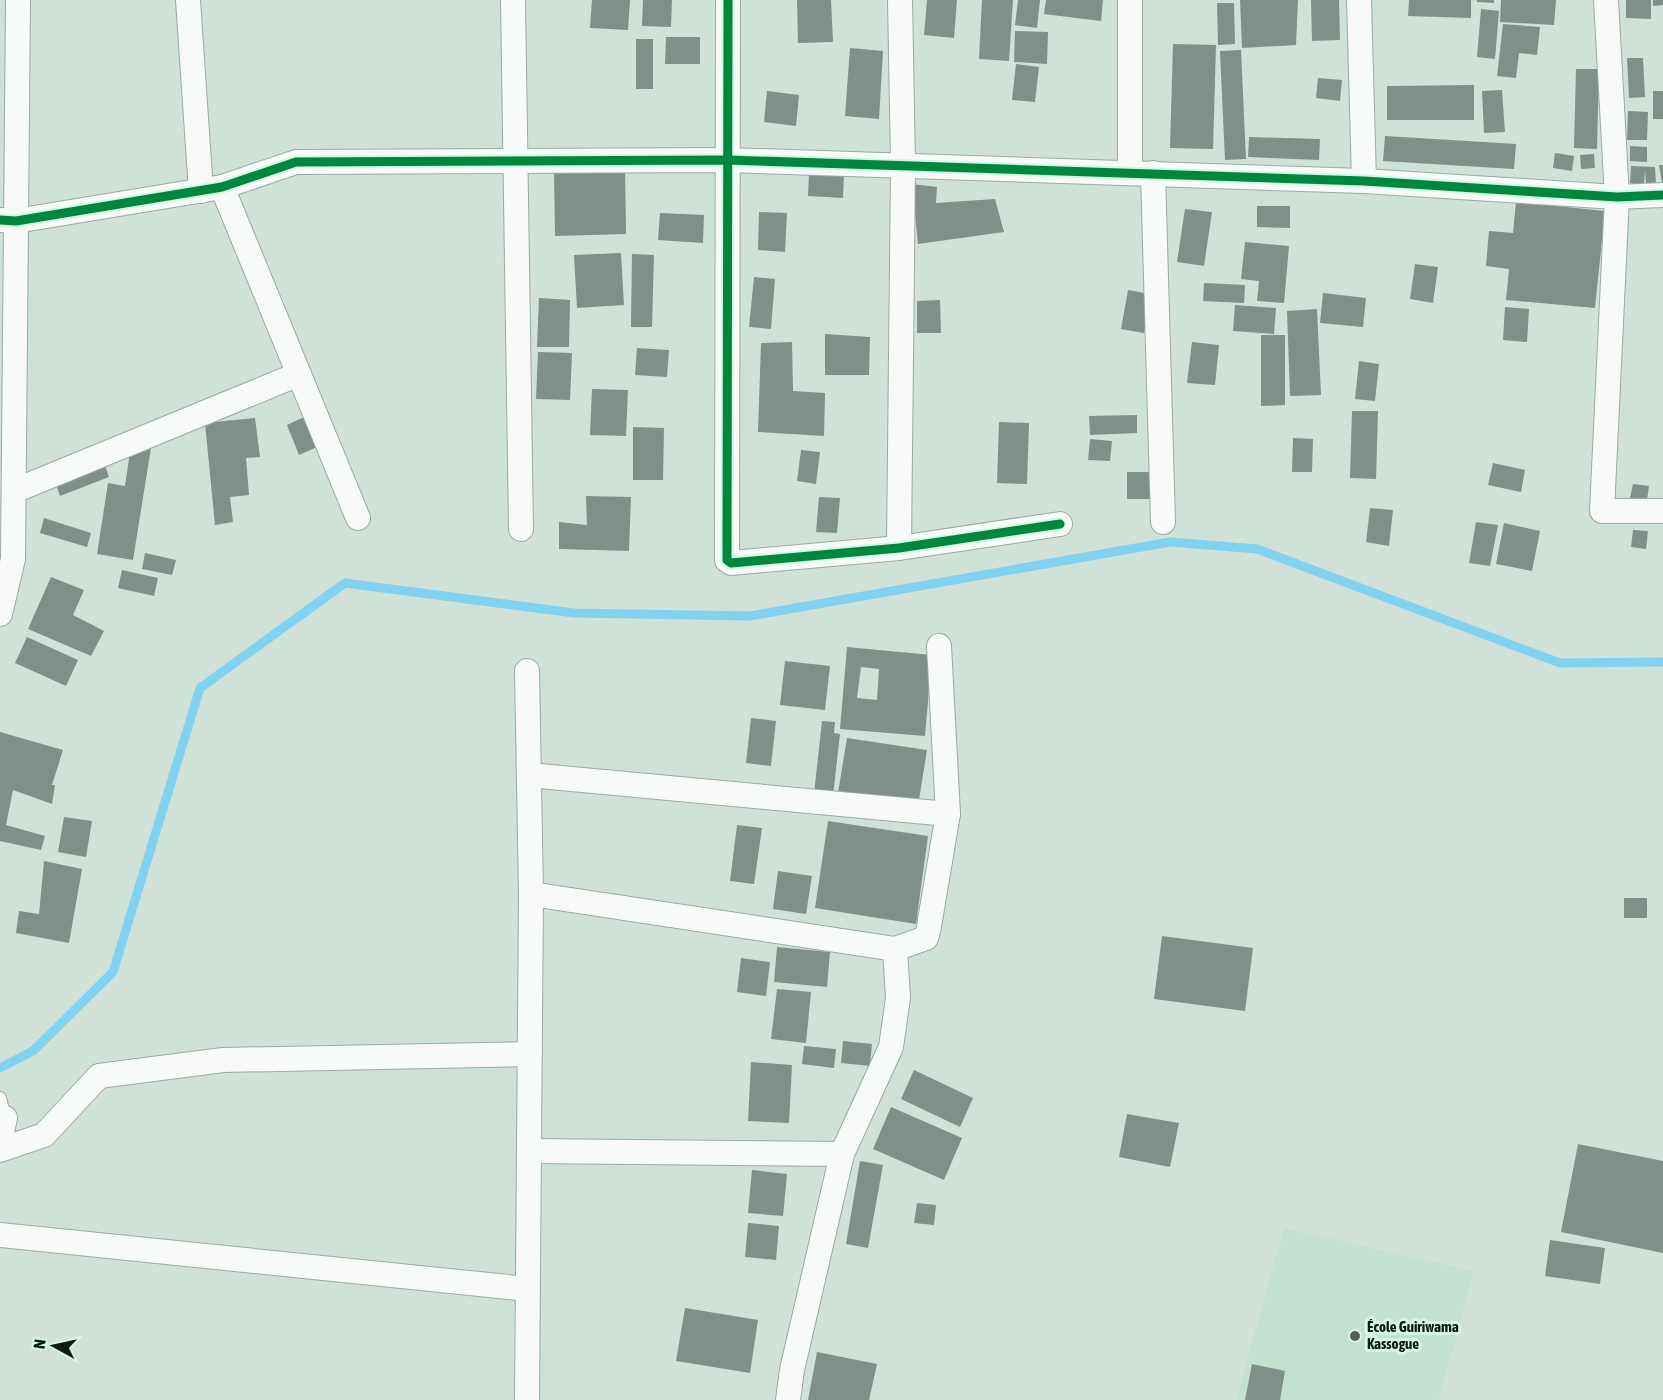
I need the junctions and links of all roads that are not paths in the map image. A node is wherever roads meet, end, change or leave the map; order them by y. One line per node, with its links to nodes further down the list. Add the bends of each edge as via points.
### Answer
1 (18, 0): 17 (street)
2 (188, 0): 14 (street)
3 (513, 0): 9 (street)
4 (728, 0): 10 (street)
5 (900, 0): 11 (street)
6 (1130, 0): 12 (street)
7 (1359, 0): 13 (street)
8 (1606, 0): 16 (street)
9 (516, 160): 10 (street); 14 (street, via 296,162); 24 (street)
10 (728, 160): 11 (street); 25 (street, via 727,560 733,563)
11 (903, 165): 12 (street); 25 (street)
12 (1142, 173): 13 (street); 22 (street)
13 (1364, 181): 16 (street)
14 (211, 189): 17 (street); 18 (street)
15 (1663, 195): 16 (street)
16 (1617, 197): 20 (street, via 1602,511)
17 (8, 220): 19 (street)
18 (299, 374): 19 (street); 21 (street)
19 (14, 491): 26 (street, via 13,559)
20 (1663, 511)
21 (358, 518)
22 (1162, 522)
23 (1060, 524): 25 (street)
24 (522, 529)
25 (898, 548)
26 (0, 614)
27 (939, 646): 30 (street)
28 (527, 670): 29 (street)
29 (529, 775): 30 (street); 31 (street)
30 (948, 814): 32 (street, via 926,938)
31 (531, 894): 32 (street); 33 (street)
32 (895, 949): 36 (street, via 898,998 891,1047)
33 (530, 1054): 34 (street, via 223,1060 99,1076 44,1135); 35 (street)
34 (0, 1150)
35 (529, 1151): 36 (street); 38 (street)
36 (842, 1155): 40 (street)
37 (0, 1235): 38 (street)
38 (528, 1289): 39 (street)
39 (527, 1400)
40 (788, 1400)

